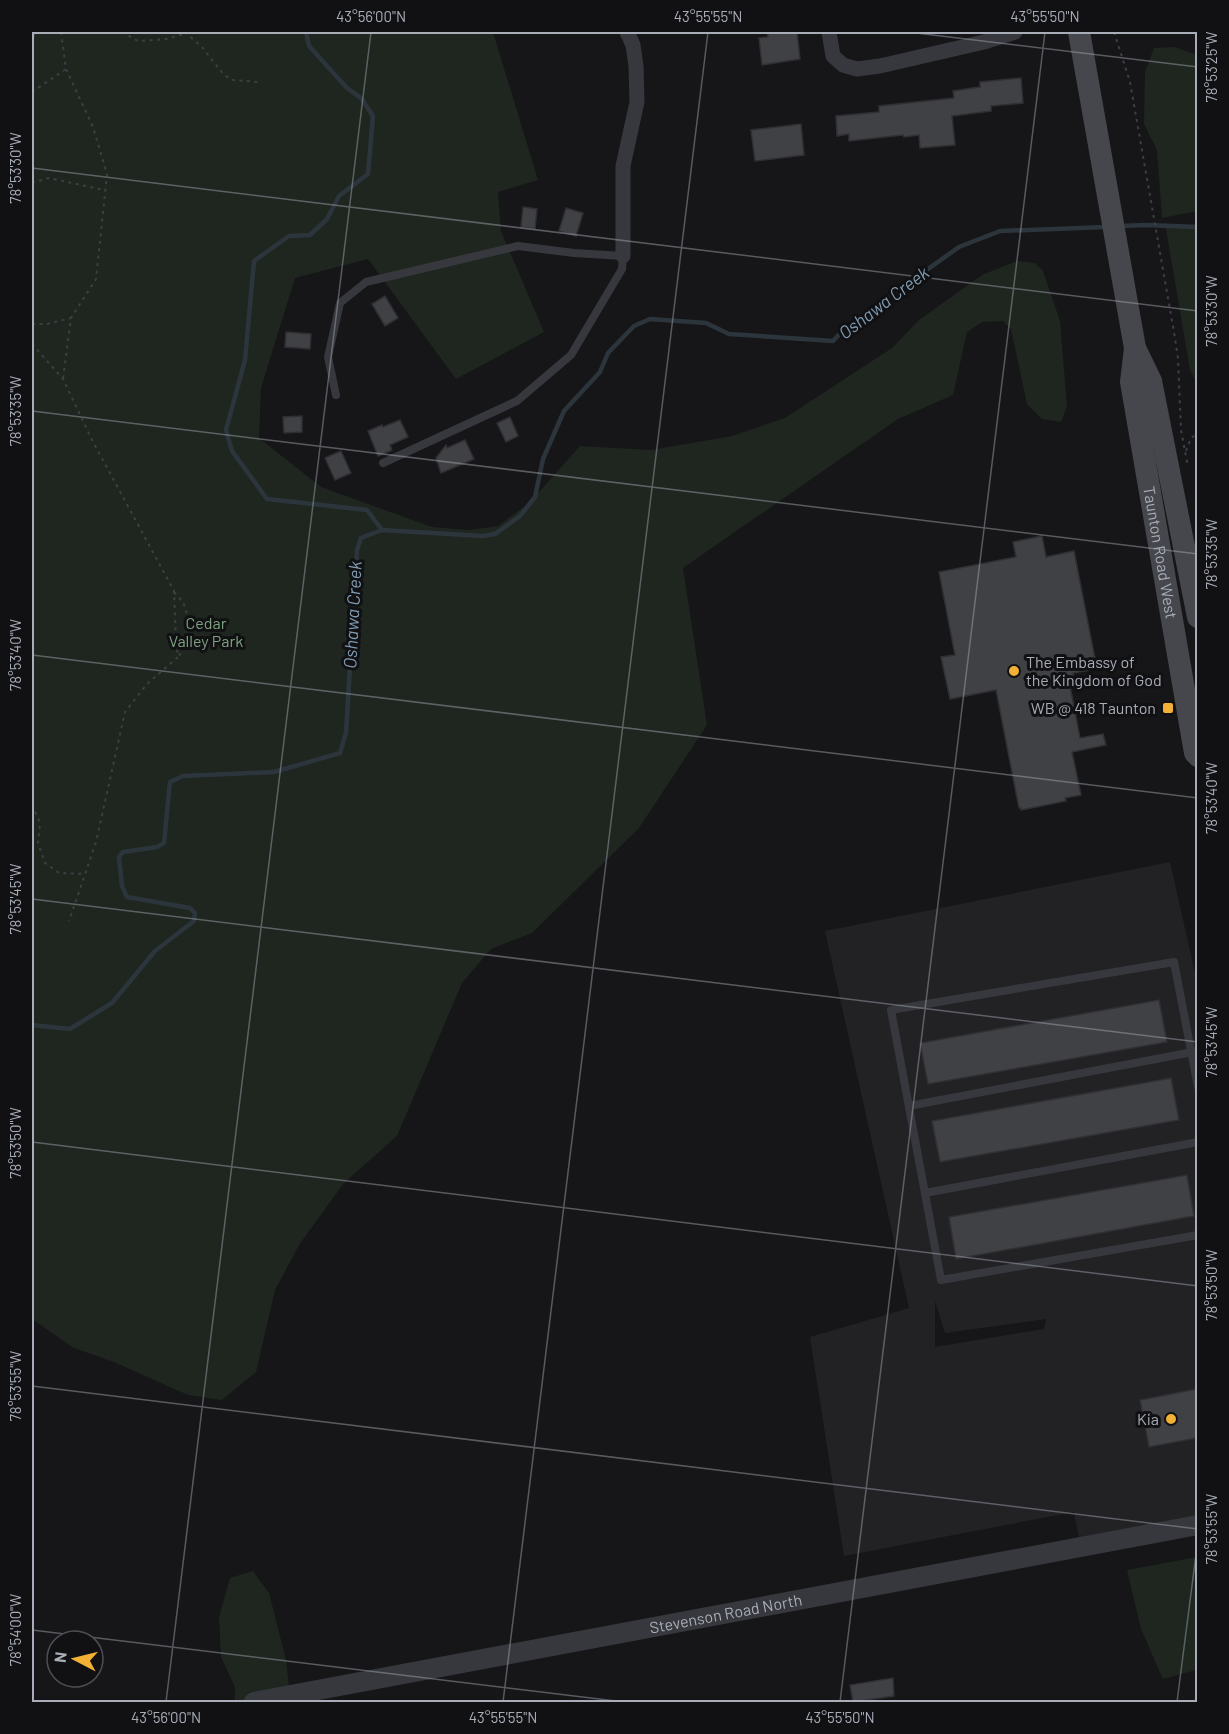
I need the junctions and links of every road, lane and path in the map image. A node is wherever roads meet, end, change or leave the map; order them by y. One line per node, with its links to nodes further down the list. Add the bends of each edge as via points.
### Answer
1 (61, 32): 9 (path)
2 (122, 32): 3 (path, via 138,41 166,39)
3 (187, 32): 10 (path, via 224,75 233,80)
4 (627, 32): 14 (street, via 636,66 637,102 623,166)
5 (829, 32): 6 (street, via 833,56 843,65 857,69)
6 (1015, 32)
7 (1079, 32): 18 (main road, Taunton Road West)
8 (1114, 32): 22 (path, via 1130,82 1175,338)
9 (66, 69): 11 (path); 13 (path, via 93,127 107,174)
10 (258, 82)
11 (32, 92)
12 (32, 183): 13 (path, via 49,178)
13 (105, 190): 15 (path, via 96,279)
14 (623, 256): 20 (lane, via 518,246 366,282 340,303 328,357); 23 (lane, via 622,269 571,355 517,401)
15 (70, 318): 16 (path); 19 (path)
16 (32, 324)
17 (32, 344): 19 (path)
18 (1135, 348): 26 (main road, Taunton Road West, via 1152,381); 28 (main road, Taunton Road West, via 1131,382)
19 (63, 379): 25 (path)
20 (336, 395)
21 (1197, 433): 22 (path)
22 (1186, 452): 24 (path)
23 (383, 464)
24 (1190, 473)
25 (174, 591): 27 (path); 27 (path, via 183,602 188,627 187,645)
26 (1197, 617)
27 (178, 657): 30 (path, via 147,684 125,712 96,842)
28 (1197, 756)
29 (32, 805): 30 (path, via 40,823 38,843 45,863 59,873)
30 (85, 874): 31 (path)
31 (69, 921)
32 (1194, 1052): 33 (lane); 34 (lane); 34 (lane, via 1174,962 891,1010)
33 (1197, 1087)
34 (909, 1106): 36 (lane)
35 (1197, 1142): 36 (lane)
36 (925, 1192): 37 (lane, via 941,1280)
37 (1197, 1235)
38 (1197, 1525): 39 (street, Stevenson Road North)
39 (254, 1702)

